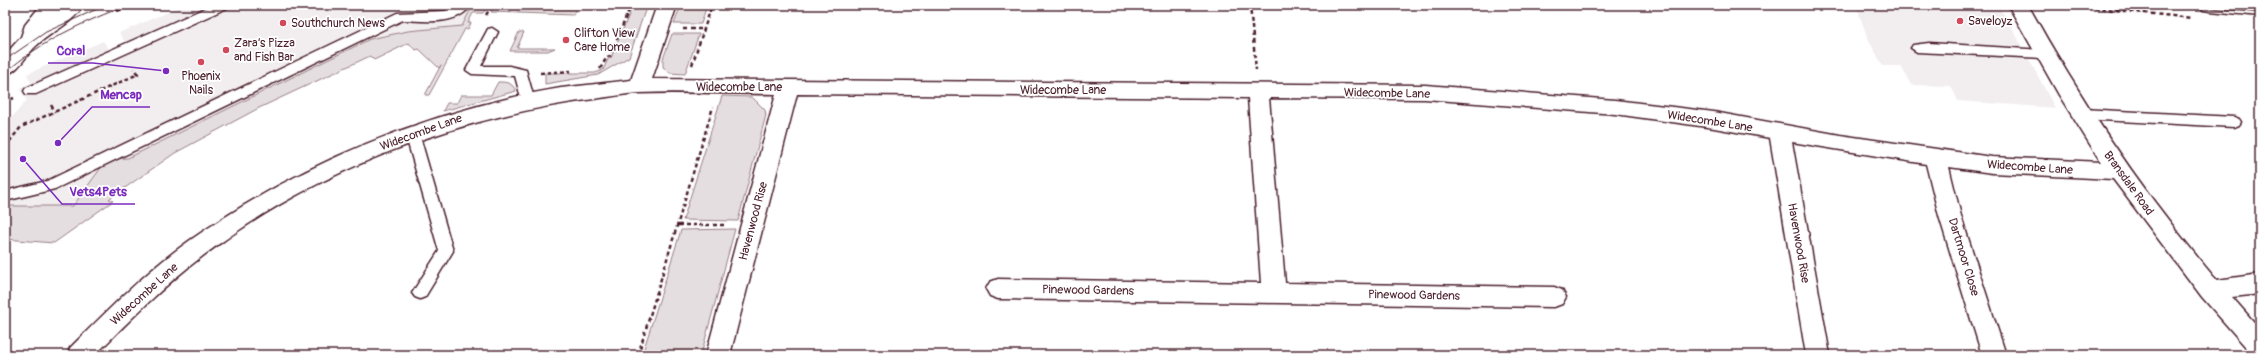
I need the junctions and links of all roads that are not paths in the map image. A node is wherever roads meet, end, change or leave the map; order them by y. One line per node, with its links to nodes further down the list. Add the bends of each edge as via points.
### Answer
1 (51, 5): 10 (street, via 35,24)
2 (223, 5): 16 (lane)
3 (465, 5): 25 (lane, via 448,16 401,16 50,185)
4 (667, 5): 14 (street)
5 (2018, 5): 12 (street, Bransdale Road)
6 (73, 6): 10 (street, via 55,24)
7 (2260, 10): 8 (street)
8 (2204, 12)
9 (492, 32): 18 (lane, via 472,70 516,70 523,77)
10 (30, 40): 13 (street)
11 (1917, 48): 12 (lane)
12 (2045, 54): 19 (street, Bransdale Road)
13 (5, 68)
14 (639, 86): 15 (street, Widecombe Lane); 18 (street, Widecombe Lane, via 587,90)
15 (788, 88): 17 (street, Widecombe Lane); 34 (street, Havenwood Rise)
16 (31, 91)
17 (1258, 91): 21 (street, Widecombe Lane, via 1425,92 1622,108); 30 (street)
18 (528, 102): 22 (street, Widecombe Lane, via 471,115)
19 (2081, 114): 20 (lane); 24 (street, Bransdale Road)
20 (2234, 122)
21 (1780, 132): 23 (street, Widecombe Lane); 35 (street, Havenwood Rise)
22 (412, 133): 29 (lane, via 446,251); 33 (street, Widecombe Lane, via 342,164 251,212 173,267)
23 (1936, 158): 24 (street, Widecombe Lane, via 2013,167); 36 (street, Dartmoor Close, via 1950,216)
24 (2118, 171): 28 (street, Bransdale Road)
25 (5, 196)
26 (2260, 284): 28 (street)
27 (998, 289): 30 (street, Pinewood Gardens)
28 (2210, 290): 32 (street, Bransdale Road)
29 (420, 293)
30 (1274, 293): 31 (street, Pinewood Gardens)
31 (1554, 297)
32 (2260, 346)
33 (79, 355)
34 (718, 355)
35 (1818, 355)
36 (1994, 355)

